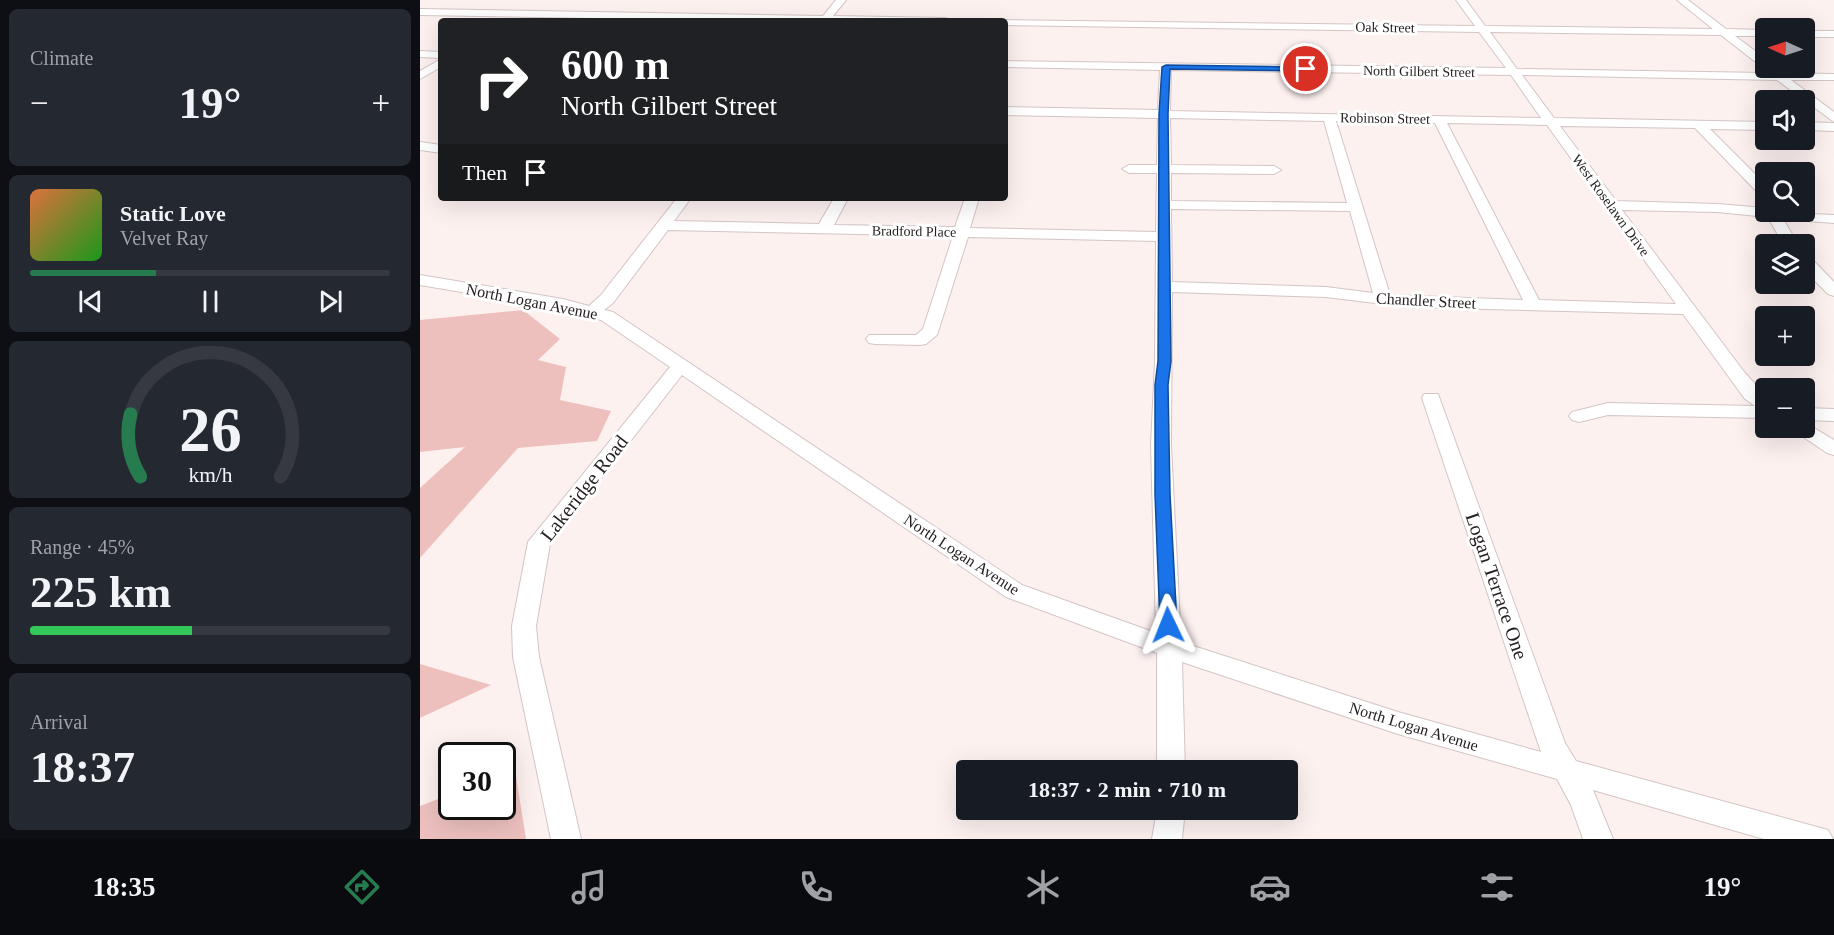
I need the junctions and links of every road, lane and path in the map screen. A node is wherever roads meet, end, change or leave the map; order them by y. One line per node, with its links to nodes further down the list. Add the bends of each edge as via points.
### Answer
1 (434, 0): 7 (street)
2 (841, 0): 10 (street)
3 (1461, 0): 12 (street, West Roselawn Drive)
4 (1682, 0): 13 (street)
5 (630, 7): 8 (street)
6 (732, 8): 9 (street)
7 (420, 10): 8 (street)
8 (615, 18)
9 (721, 18)
10 (827, 18)
11 (1008, 22): 12 (street, Oak Street)
12 (1482, 29): 13 (street, Oak Street); 23 (street, West Roselawn Drive)
13 (1723, 33): 14 (street, Oak Street); 19 (street)
14 (1755, 33)
15 (1815, 34): 16 (street)
16 (1834, 34)
17 (420, 54): 18 (street)
18 (438, 55)
19 (1755, 57)
20 (438, 64): 24 (street)
21 (1008, 64): 22 (street, North Gilbert Street)
22 (1166, 67): 23 (street, North Gilbert Street); 30 (street)
23 (1515, 72): 25 (street, North Gilbert Street); 34 (street, West Roselawn Drive)
24 (420, 76)
25 (1755, 76)
26 (1815, 77): 27 (street, North Gilbert Street)
27 (1834, 77)
28 (1783, 78): 32 (street)
29 (1008, 111): 30 (street, Robinson Street)
30 (1164, 114): 31 (street, Robinson Street); 42 (street)
31 (1329, 117): 33 (street, Robinson Street); 50 (street)
32 (1834, 118)
33 (1439, 119): 34 (street, Robinson Street); 63 (street)
34 (1550, 121): 35 (street, Robinson Street); 49 (street, West Roselawn Drive)
35 (1698, 124): 36 (street, Robinson Street); 44 (street)
36 (1755, 126)
37 (1815, 126): 38 (street)
38 (1834, 127)
39 (420, 146): 40 (street)
40 (438, 149)
41 (1129, 169): 42 (street)
42 (1164, 169): 43 (street); 48 (street)
43 (1274, 170)
44 (1755, 182)
45 (682, 201): 54 (street)
46 (839, 201): 55 (street)
47 (971, 201): 56 (street)
48 (1165, 205): 50 (street); 57 (street)
49 (1612, 205): 51 (street); 64 (street, West Roselawn Drive)
50 (1357, 207): 62 (street)
51 (1755, 211)
52 (1815, 217): 53 (street)
53 (1834, 219)
54 (662, 225): 55 (street, Bradford Place); 65 (street, via 607,299)
55 (824, 229): 56 (street, Bradford Place)
56 (961, 232): 57 (street, Bradford Place); 66 (street, via 931,331 920,340)
57 (1165, 237): 60 (street)
58 (1815, 271): 61 (street)
59 (420, 280): 65 (street, North Logan Avenue)
60 (1165, 287): 62 (street, Chandler Street, via 1326,292); 76 (street, via 1162,483)
61 (1834, 291)
62 (1383, 299): 63 (street, Chandler Street)
63 (1533, 304): 64 (street, Chandler Street)
64 (1687, 309): 68 (street, West Roselawn Drive)
65 (593, 311): 67 (street, North Logan Avenue, via 607,315)
66 (875, 339)
67 (681, 365): 76 (street, North Logan Avenue, via 1014,591); 80 (street, Lakeridge Road, via 539,542 527,602 526,657)
68 (1755, 397)
69 (1431, 398): 78 (street, Logan Terrace One, via 1552,746)
70 (1755, 412): 73 (street, via 1608,409)
71 (1815, 414): 72 (street)
72 (1834, 415)
73 (1579, 416)
74 (1815, 436): 75 (street)
75 (1834, 449)
76 (1170, 648): 77 (street); 78 (street, North Logan Avenue, via 1398,723)
77 (1171, 760)
78 (1567, 772): 82 (street, Logan Terrace One, via 1584,801); 83 (street, North Logan Avenue)
79 (1170, 820): 81 (street)
80 (567, 839)
81 (1167, 839)
82 (1598, 839)
83 (1818, 839)

